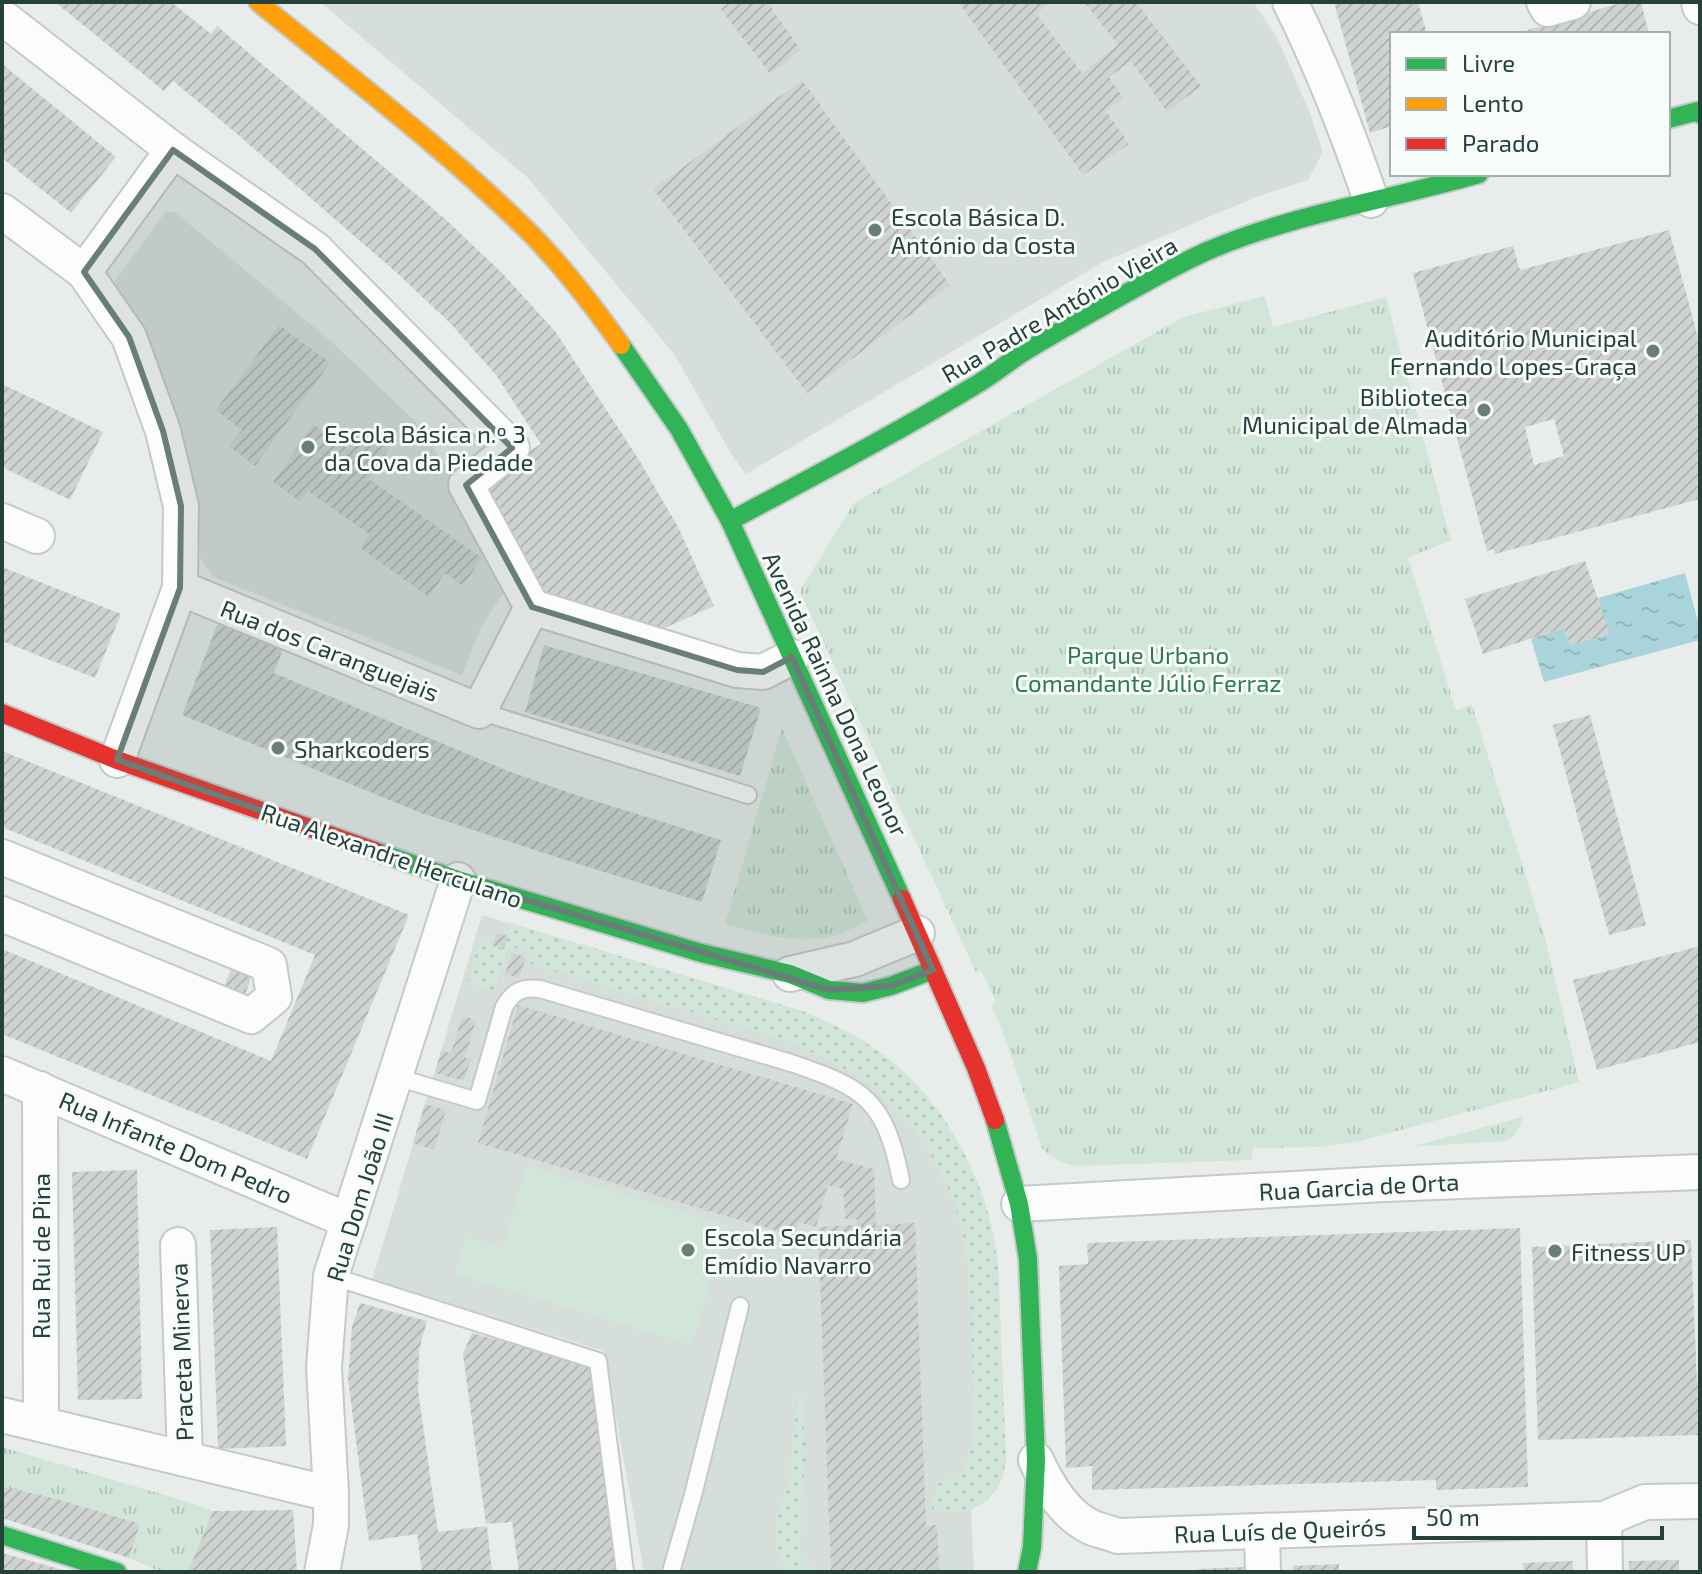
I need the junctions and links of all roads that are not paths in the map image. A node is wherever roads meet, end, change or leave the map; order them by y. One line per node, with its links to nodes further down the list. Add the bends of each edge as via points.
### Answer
1 (258, 2): 12 (street, Avenida Rainha Dona Leonor, via 467,173 535,238 597,311 679,429)
2 (1290, 2): 8 (street, via 1319,62)
3 (1544, 2): 4 (street, via 1548,9)
4 (1573, 2)
5 (2, 17): 6 (street)
6 (173, 150): 10 (street); 15 (street, via 315,249 512,448 466,485)
7 (1472, 176): 8 (street, Rua Padre António Vieira)
8 (1371, 200): 12 (street, Rua Padre António Vieira, via 1252,235 1179,265 1024,352 909,425)
9 (2, 211): 10 (street)
10 (84, 272): 14 (street, via 129,337 163,431 181,506)
11 (2, 521): 13 (street)
12 (730, 521): 16 (street, Avenida Rainha Dona Leonor)
13 (37, 536)
14 (180, 588): 17 (street, Rua dos Caranguejais); 19 (street)
15 (532, 607): 16 (street, via 737,670 763,672); 17 (street)
16 (792, 657): 24 (street, Avenida Rainha Dona Leonor)
17 (479, 711): 20 (lane, Rua dos Caranguejais)
18 (2, 713): 19 (street, Rua Alexandre Herculano)
19 (117, 760): 22 (street, Rua Alexandre Herculano)
20 (748, 795)
21 (2, 857): 23 (street, via 269,965 274,997 251,1016)
22 (458, 880): 26 (street, Rua Alexandre Herculano, via 701,953); 28 (street, Rua Dom João III)
23 (2, 914)
24 (917, 933): 25 (street, Avenida Rainha Dona Leonor); 26 (street, Rua Alexandre Herculano, via 855,959)
25 (933, 970): 26 (street, Rua Alexandre Herculano, via 863,993 829,990); 32 (street, Avenida Rainha Dona Leonor, via 995,1118)
26 (790, 974)
27 (2, 1074): 29 (street, Rua Infante Dom Pedro)
28 (396, 1077): 31 (lane, via 477,1101 504,1007 519,990 540,989 830,1076 877,1111); 33 (street, Rua Dom João III)
29 (40, 1089): 33 (street, Rua Infante Dom Pedro); 38 (street, Rua Rui de Pina)
30 (1700, 1172): 32 (street, Rua Garcia de Orta)
31 (901, 1180)
32 (1019, 1204): 40 (street, Avenida Rainha Dona Leonor, via 1028,1259)
33 (349, 1221): 35 (street, Rua Dom João III)
34 (178, 1245): 39 (street, Praceta Minerva)
35 (331, 1276): 41 (street, Rua Dom João III, via 324,1367); 48 (lane, via 598,1361)
36 (740, 1306): 49 (lane)
37 (2, 1415): 38 (street)
38 (41, 1424): 39 (street)
39 (185, 1459): 41 (street)
40 (1036, 1460): 44 (street, Rua Luís de Queirós, via 1071,1513 1118,1536); 50 (street, Avenida Rainha Dona Leonor)
41 (331, 1494): 46 (street, Rua Dom João III)
42 (1700, 1501): 43 (street, Rua Luís de Queirós, via 1645,1502)
43 (1604, 1519): 44 (street, Rua Luís de Queirós); 52 (street)
44 (1262, 1531): 51 (street)
45 (2, 1535): 47 (street)
46 (329, 1568)
47 (117, 1572)
48 (625, 1572)
49 (671, 1572)
50 (1027, 1572)
51 (1263, 1572)
52 (1605, 1572)

